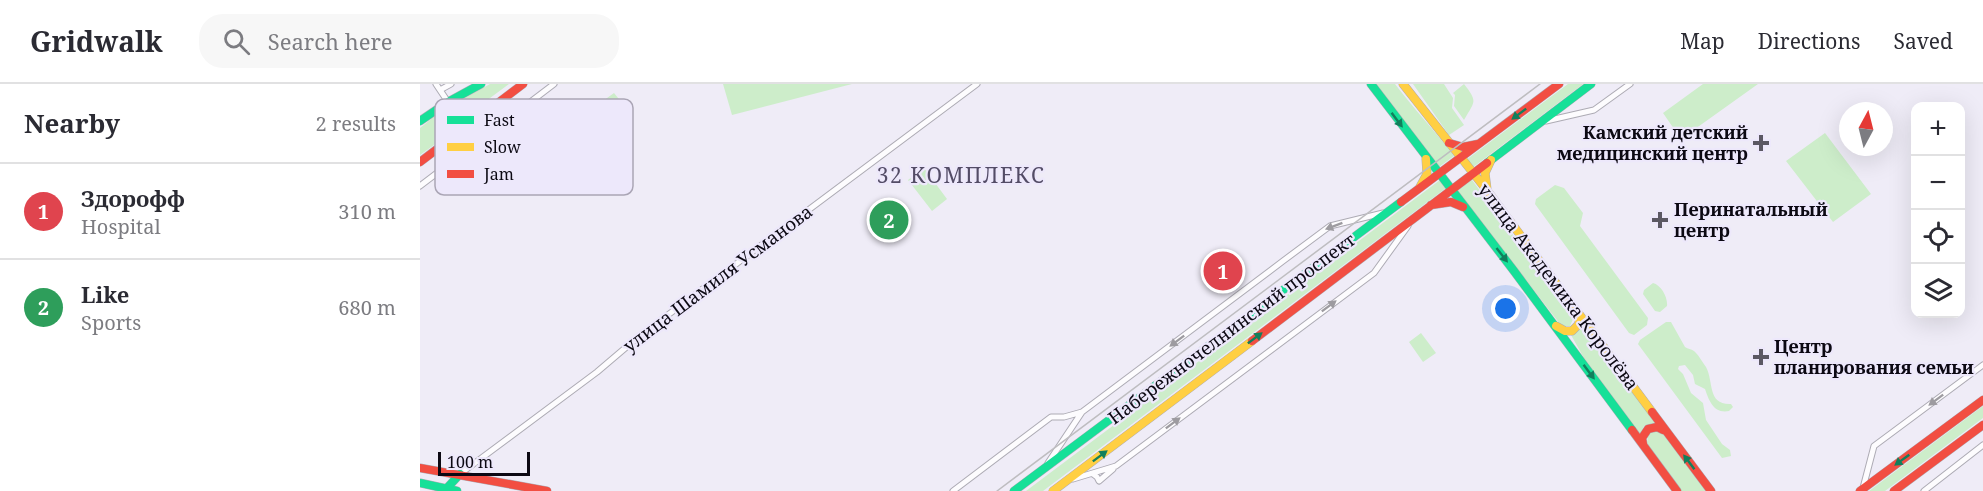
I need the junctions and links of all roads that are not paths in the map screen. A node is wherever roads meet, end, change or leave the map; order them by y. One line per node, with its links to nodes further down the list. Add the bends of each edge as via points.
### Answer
1 (436, 84): 12 (street)
2 (451, 84): 12 (street)
3 (481, 84): 14 (main road)
4 (523, 84): 15 (main road)
5 (554, 84): 16 (street)
6 (977, 84): 49 (street, улица Шамиля Усманова)
7 (1371, 84): 23 (main road, улица Академика Королёва, one-way to 23)
8 (1403, 84): 20 (main road, улица Академика Королёва)
9 (1559, 84): 21 (main road, Набережночелнинский проспект, one-way to 21)
10 (1591, 84): 19 (main road, Набережночелнинский проспект)
11 (1630, 84): 19 (street, via 1594,110)
12 (440, 90): 13 (street)
13 (446, 99)
14 (454, 99)
15 (503, 99)
16 (534, 99)
17 (435, 111): 18 (main road)
18 (420, 121)
19 (1538, 123): 25 (main road, Набережночелнинский проспект)
20 (1448, 143): 21 (main road, via 1463,147); 24 (main road, улица Академика Королёва)
21 (1480, 144): 24 (main road, Набережночелнинский проспект)
22 (435, 151): 26 (main road)
23 (1424, 155): 28 (main road, улица Академика Королёва); 31 (main road, via 1427,173)
24 (1460, 158): 27 (main road, улица Академика Королёва); 28 (main road, Набережночелнинский проспект)
25 (1491, 159): 27 (main road, Набережночелнинский проспект); 33 (main road, via 1485,173)
26 (420, 162)
27 (1473, 173): 32 (main road, Набережночелнинский проспект); 33 (main road, улица Академика Королёва)
28 (1439, 174): 31 (main road, Набережночелнинский проспект); 32 (main road, улица Академика Королёва)
29 (435, 175): 30 (street)
30 (420, 186)
31 (1417, 189): 36 (main road, Набережночелнинский проспект)
32 (1451, 190): 34 (main road, Набережночелнинский проспект); 35 (main road, улица Академика Королёва)
33 (1489, 193): 38 (main road, улица Академика Королёва)
34 (1430, 206): 35 (main road, via 1451,202); 37 (main road, Набережночелнинский проспект)
35 (1466, 209): 39 (main road, улица Академика Королёва, one-way to 39)
36 (1390, 211): 42 (street, one-way to 42, via 1330,226); 48 (main road, Набережночелнинский проспект)
37 (1412, 220): 50 (main road, Набережночелнинский проспект, one-way to 37); 50 (street, one-way to 37, via 1116,466 1374,273)
38 (1579, 314): 39 (main road, via 1579,324 1572,331); 44 (main road, улица Академика Королёва)
39 (1554, 326): 46 (main road, улица Академика Королёва, one-way to 46)
40 (1983, 365): 53 (street, one-way to 53, via 1874,446)
41 (1983, 400): 53 (main road, one-way to 53)
42 (1082, 412): 48 (street); 56 (street, via 1051,417)
43 (1983, 425): 61 (main road)
44 (1666, 432): 46 (main road, via 1657,427 1648,429 1642,438); 60 (main road, улица Академика Королёва, one-way to 44)
45 (1983, 445): 62 (street)
46 (1644, 446): 59 (main road, улица Академика Королёва)
47 (420, 468): 49 (main road)
48 (1044, 469): 57 (main road, Набережночелнинский проспект)
49 (460, 474): 52 (main road); 55 (main road)
50 (1068, 480): 58 (main road, Набережночелнинский проспект)
51 (420, 483): 52 (main road)
52 (447, 488): 54 (main road)
53 (1861, 490)
54 (457, 491)
55 (547, 491)
56 (953, 491)
57 (1014, 491)
58 (1053, 491)
59 (1677, 491)
60 (1711, 491)
61 (1894, 491)
62 (1924, 491)

